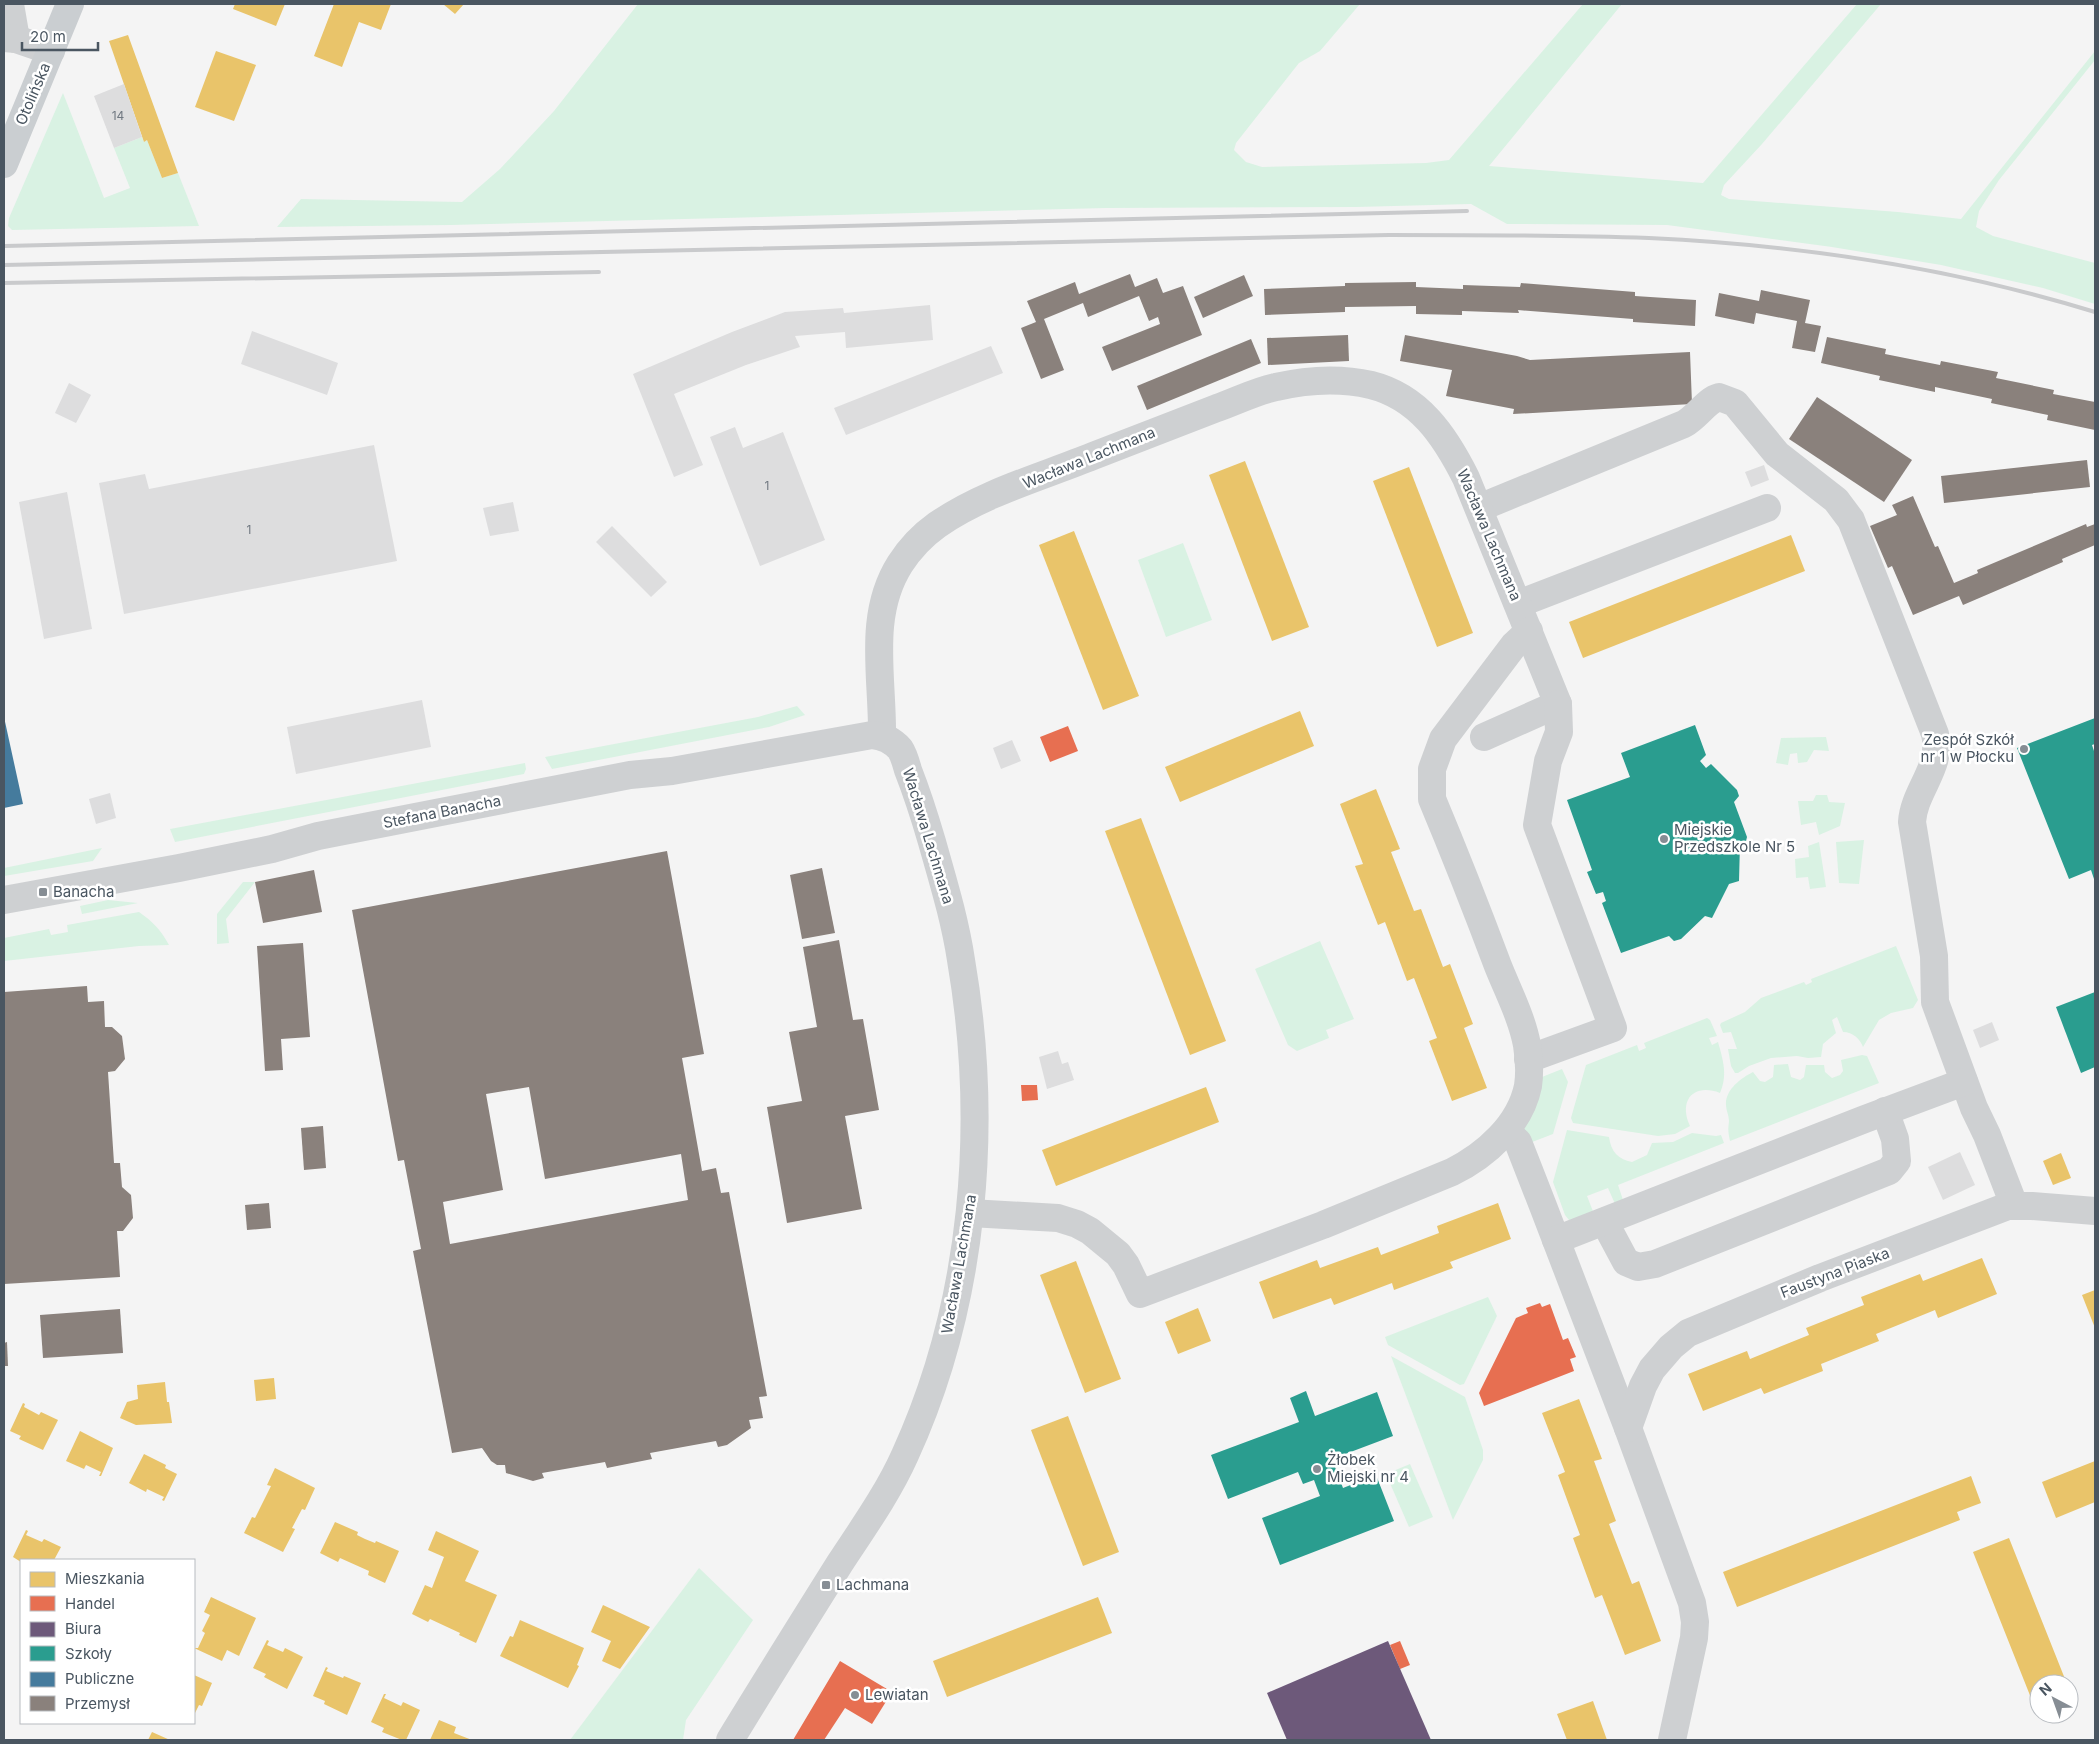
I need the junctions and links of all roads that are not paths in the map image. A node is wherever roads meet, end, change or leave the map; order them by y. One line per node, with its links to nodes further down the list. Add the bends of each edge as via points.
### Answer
1 (10, 4): 3 (street)
2 (70, 4): 4 (main road, Otolińska)
3 (10, 39): 4 (street, Otolińska)
4 (51, 51): 5 (main road, Otolińska)
5 (4, 164)
6 (1479, 508): 8 (street, Wacława Lachmana); 11 (street, Wacława Lachmana, via 1456,458 1434,425 1399,395 1364,384 1319,381 1273,387 1244,398 994,495 938,525 926,535 901,562 890,581 882,608 879,661); 15 (street, via 1684,424 1720,397 1735,404 1777,454 1843,508 1851,520 1937,743 1936,759 1914,811 1912,828 1934,956 1935,1002)
7 (1767, 508): 8 (street)
8 (1518, 604): 9 (street, Wacława Lachmana)
9 (1529, 632): 10 (street, Wacława Lachmana); 14 (street, via 1514,645 1450,728 1438,749 1431,776 1432,799 1525,1036)
10 (1558, 704): 12 (street); 14 (street, Wacława Lachmana, via 1559,732 1548,761 1537,825 1613,1028)
11 (882, 736): 13 (street, Stefana Banacha, via 850,738 672,771 630,775 318,836 179,868); 20 (street, Wacława Lachmana, via 901,750 917,793 944,883 961,957 972,1042 974,1090 974,1169)
12 (1484, 737)
13 (4, 900)
14 (1528, 1059): 17 (street, via 1528,1088)
15 (1964, 1082): 16 (street); 18 (street)
16 (1885, 1111): 21 (street); 21 (street, via 1895,1139 1897,1161 1889,1171 1664,1261 1638,1267 1626,1262)
17 (1506, 1131): 20 (street, via 1478,1157 1452,1172 1140,1294 1118,1254 1077,1224 1058,1218); 22 (street, via 1518,1142)
18 (2014, 1205): 19 (street, Faustyna Piaska); 23 (street, Faustyna Piaska, via 1820,1278 1688,1333 1664,1354 1650,1373)
19 (2095, 1211)
20 (970, 1213): 24 (street, Wacława Lachmana, via 946,1338 925,1406 905,1455)
21 (1606, 1220): 22 (street)
22 (1556, 1240): 23 (street)
23 (1628, 1428): 25 (street, via 1694,1612 1694,1638)
24 (730, 1740)
25 (1672, 1740)

